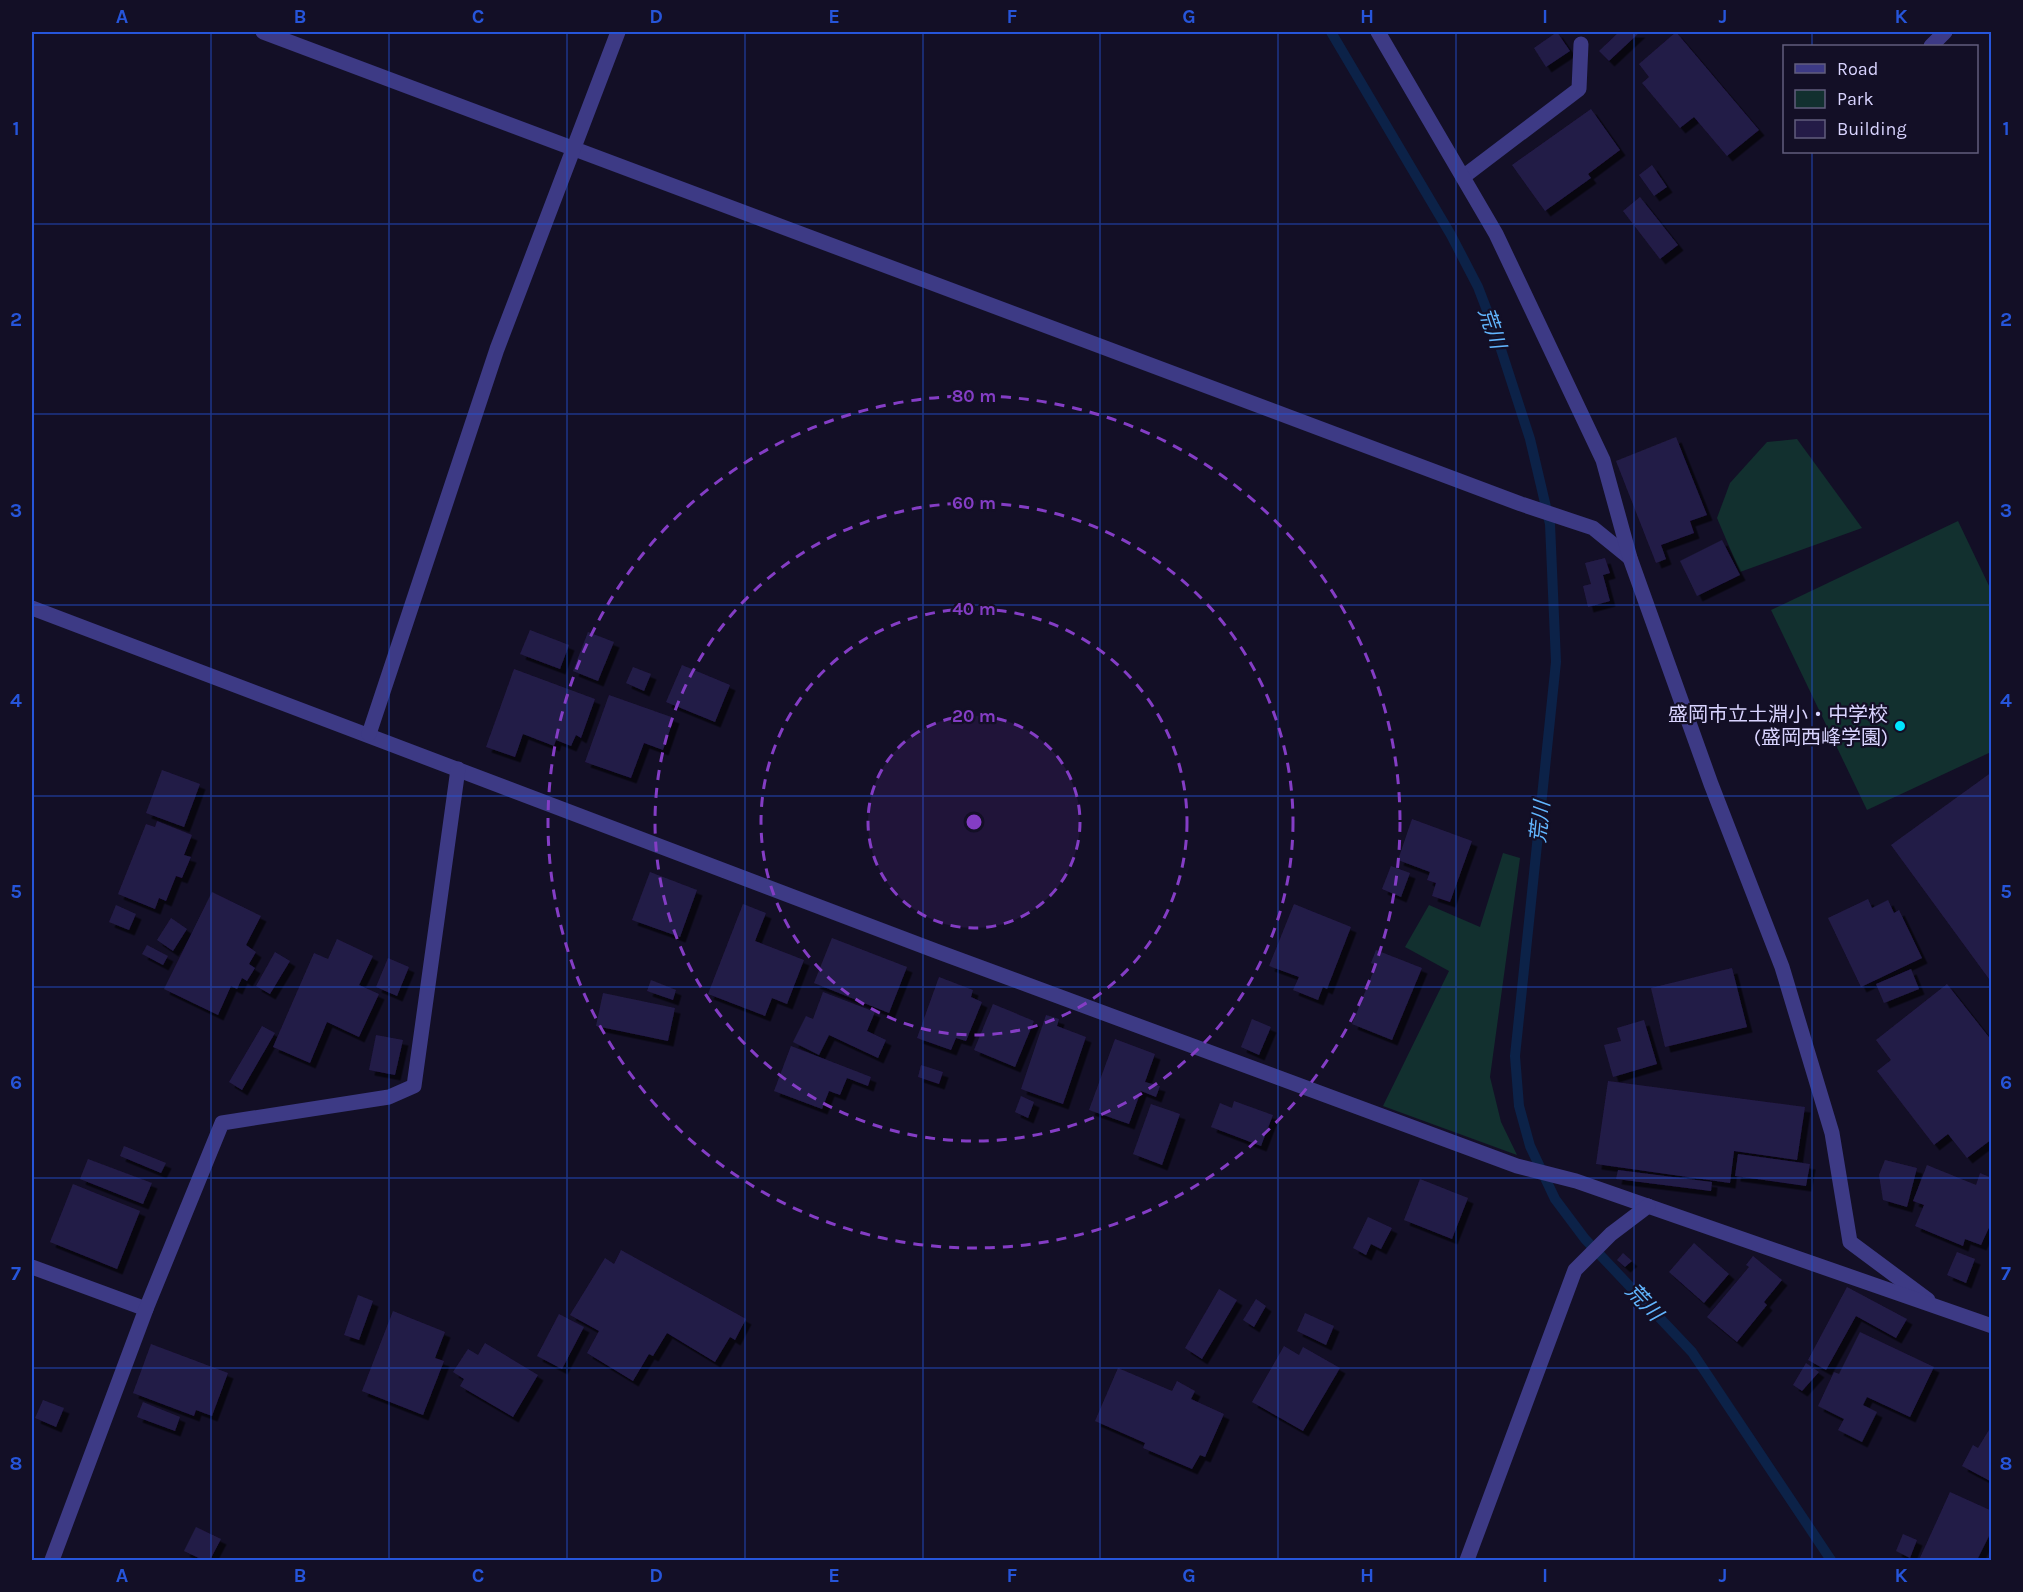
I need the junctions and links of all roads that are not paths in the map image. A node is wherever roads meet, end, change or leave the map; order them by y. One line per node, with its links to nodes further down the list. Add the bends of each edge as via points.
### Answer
1 (263, 32): 7 (street)
2 (618, 32): 7 (street)
3 (1378, 32): 8 (street)
4 (1945, 32): 6 (street)
5 (1581, 44): 8 (street, via 1579,89)
6 (1932, 45)
7 (574, 147): 9 (street, via 1593,528); 11 (street, via 497,349)
8 (1463, 177): 9 (street, via 1496,234 1603,460)
9 (1630, 558): 15 (street, via 1782,967 1832,1133 1850,1242)
10 (32, 608): 11 (street)
11 (369, 734): 12 (street)
12 (458, 769): 13 (street, via 1517,1166); 16 (street, via 414,1086 389,1097 222,1123)
13 (1648, 1206): 15 (street); 19 (street, via 1611,1234 1575,1270)
14 (32, 1267): 16 (street)
15 (1940, 1309): 17 (street)
16 (146, 1310): 18 (street)
17 (1992, 1326)
18 (52, 1560)
19 (1467, 1560)

